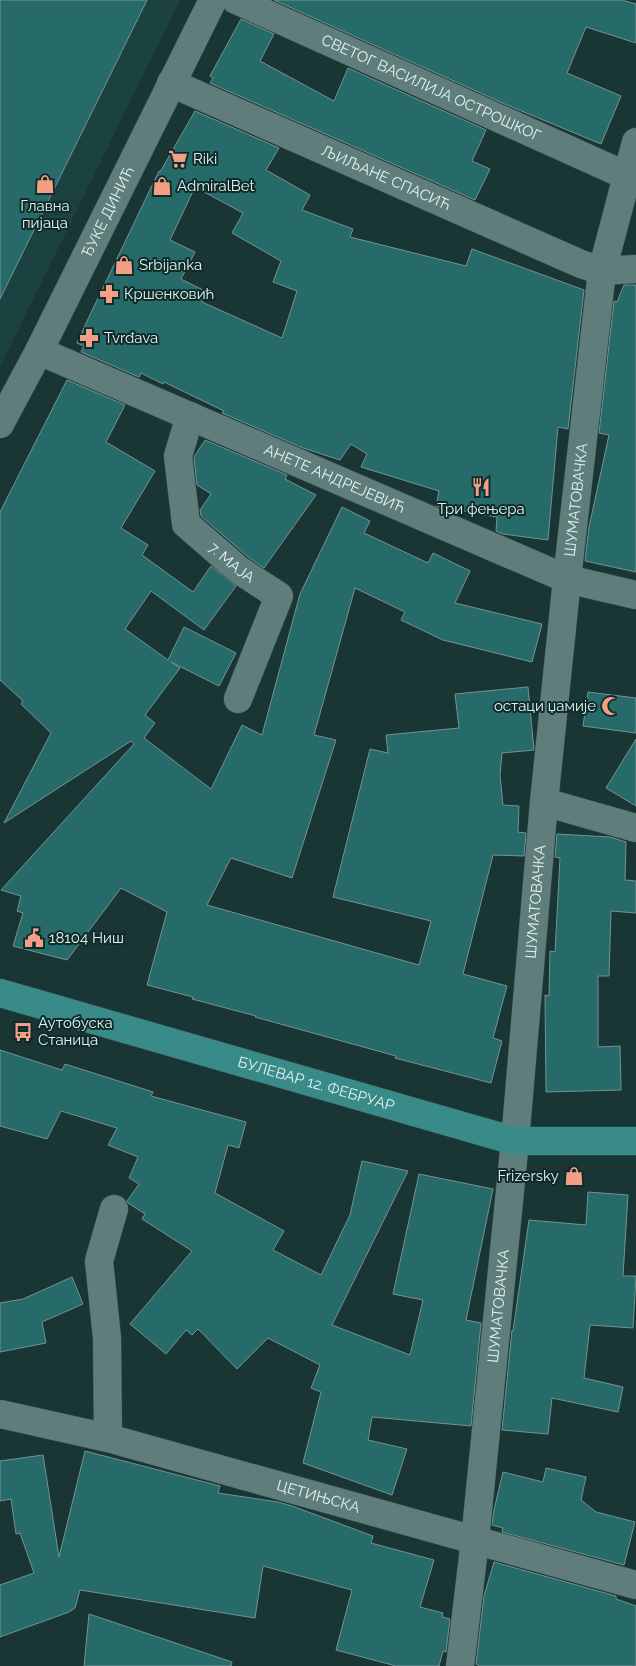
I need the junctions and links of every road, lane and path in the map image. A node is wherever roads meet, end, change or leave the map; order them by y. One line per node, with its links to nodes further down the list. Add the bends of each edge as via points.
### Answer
1 (213, 0): 3 (street, ЂУКЕ ДИНИЋ)
2 (236, 0): 5 (street, СВЕТОГ ВАСИЛИЈА ОСТРОШКОГ)
3 (172, 83): 7 (street, ЉИЉАНЕ СПАСИЋ); 8 (street, ЂУКЕ ДИНИЋ)
4 (636, 142): 5 (street, ШУМАТОВАЧКА)
5 (627, 176): 7 (street, ШУМАТОВАЧКА)
6 (636, 269): 7 (street)
7 (602, 271): 11 (street, ШУМАТОВАЧКА)
8 (39, 351): 9 (street, АНЕТЕ АНДРЕЈЕВИЋ); 10 (street, ЂУКЕ ДИНИЋ)
9 (190, 416): 11 (street, АНЕТЕ АНДРЕЈЕВИЋ); 13 (street, 7. МАЈА, via 178,456 186,524 239,570 279,596)
10 (0, 424)
11 (566, 579): 12 (street, АНЕТЕ АНДРЕЈЕВИЋ); 14 (street, ШУМАТОВАЧКА)
12 (636, 594)
13 (238, 699)
14 (544, 802): 15 (street); 18 (street, ШУМАТОВАЧКА)
15 (636, 828)
16 (0, 993): 18 (main road, БУЛЕВАР 12. ФЕБРУАР)
17 (636, 1141): 18 (main road, БУЛЕВАР 12. ФЕБРУАР)
18 (515, 1142): 22 (street, ШУМАТОВАЧКА)
19 (114, 1209): 21 (street, via 99,1261 107,1338)
20 (0, 1414): 21 (street, ЦЕТИЊСКА)
21 (108, 1438): 22 (street, ЦЕТИЊСКА)
22 (475, 1540): 23 (street, ЦЕТИЊСКА); 24 (street, ШУМАТОВАЧКА)
23 (636, 1585)
24 (460, 1666)

